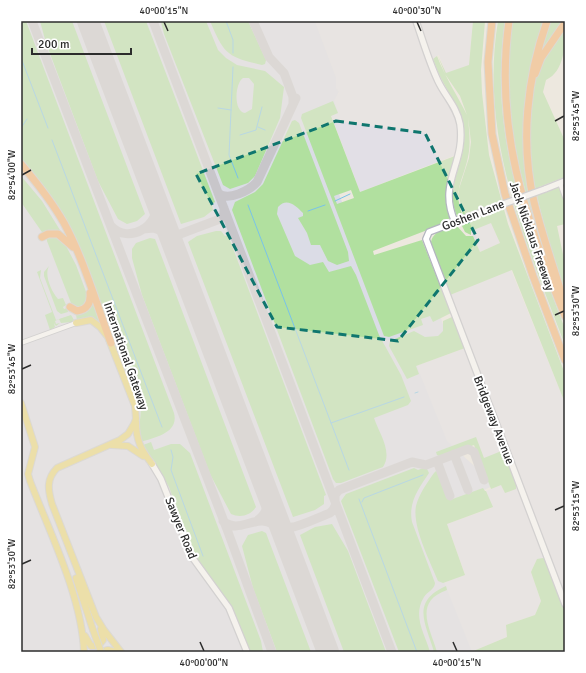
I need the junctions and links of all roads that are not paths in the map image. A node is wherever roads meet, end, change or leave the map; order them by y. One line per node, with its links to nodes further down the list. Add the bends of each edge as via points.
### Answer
1 (416, 21): 12 (street, via 438,82 453,104 460,124 460,154 448,189 451,213)
2 (492, 21): 23 (highway, Jack Nicklaus Freeway, via 488,62 492,134 505,194 532,276)
3 (509, 21): 19 (highway, Jack Nicklaus Freeway, via 505,90 511,149 535,238)
4 (547, 21): 6 (highway, via 535,58)
5 (565, 23): 6 (highway, via 541,58)
6 (529, 91): 17 (highway, via 526,150 534,201)
7 (21, 164): 10 (highway, International Gateway)
8 (21, 171): 10 (highway)
9 (562, 182): 11 (street); 12 (street, Goshen Lane, bridge)
10 (42, 189): 15 (highway, International Gateway, via 64,224)
11 (565, 197)
12 (455, 222): 13 (street, Goshen Lane)
13 (427, 234): 29 (street, Bridgeway Avenue, via 429,248)
14 (42, 237): 15 (highway, via 58,234)
15 (78, 254): 16 (highway, International Gateway)
16 (86, 275): 18 (highway, via 91,296 89,304 80,311); 22 (highway, International Gateway)
17 (565, 306)
18 (70, 307)
19 (565, 316)
20 (76, 323): 21 (street); 22 (main road, via 94,321)
21 (21, 343)
22 (111, 343): 25 (main road, International Gateway, via 135,406)
23 (565, 360)
24 (21, 403): 30 (main road, via 35,447 28,474 30,482)
25 (136, 418): 26 (main road, International Gateway, via 128,434); 27 (main road, via 138,442)
26 (110, 446): 27 (main road, via 128,446); 28 (main road, International Gateway, via 63,465 50,477 49,494)
27 (152, 464): 36 (street, Sawyer Road, via 161,479 192,557 229,608)
28 (67, 544): 31 (main road, International Gateway); 33 (main road, bridge)
29 (565, 604)
30 (79, 613): 31 (main road, via 87,640 92,647 99,646 103,640); 32 (main road)
31 (100, 624): 35 (main road, International Gateway)
32 (84, 652)
33 (101, 652): 34 (main road)
34 (116, 652)
35 (121, 652)
36 (247, 652)

